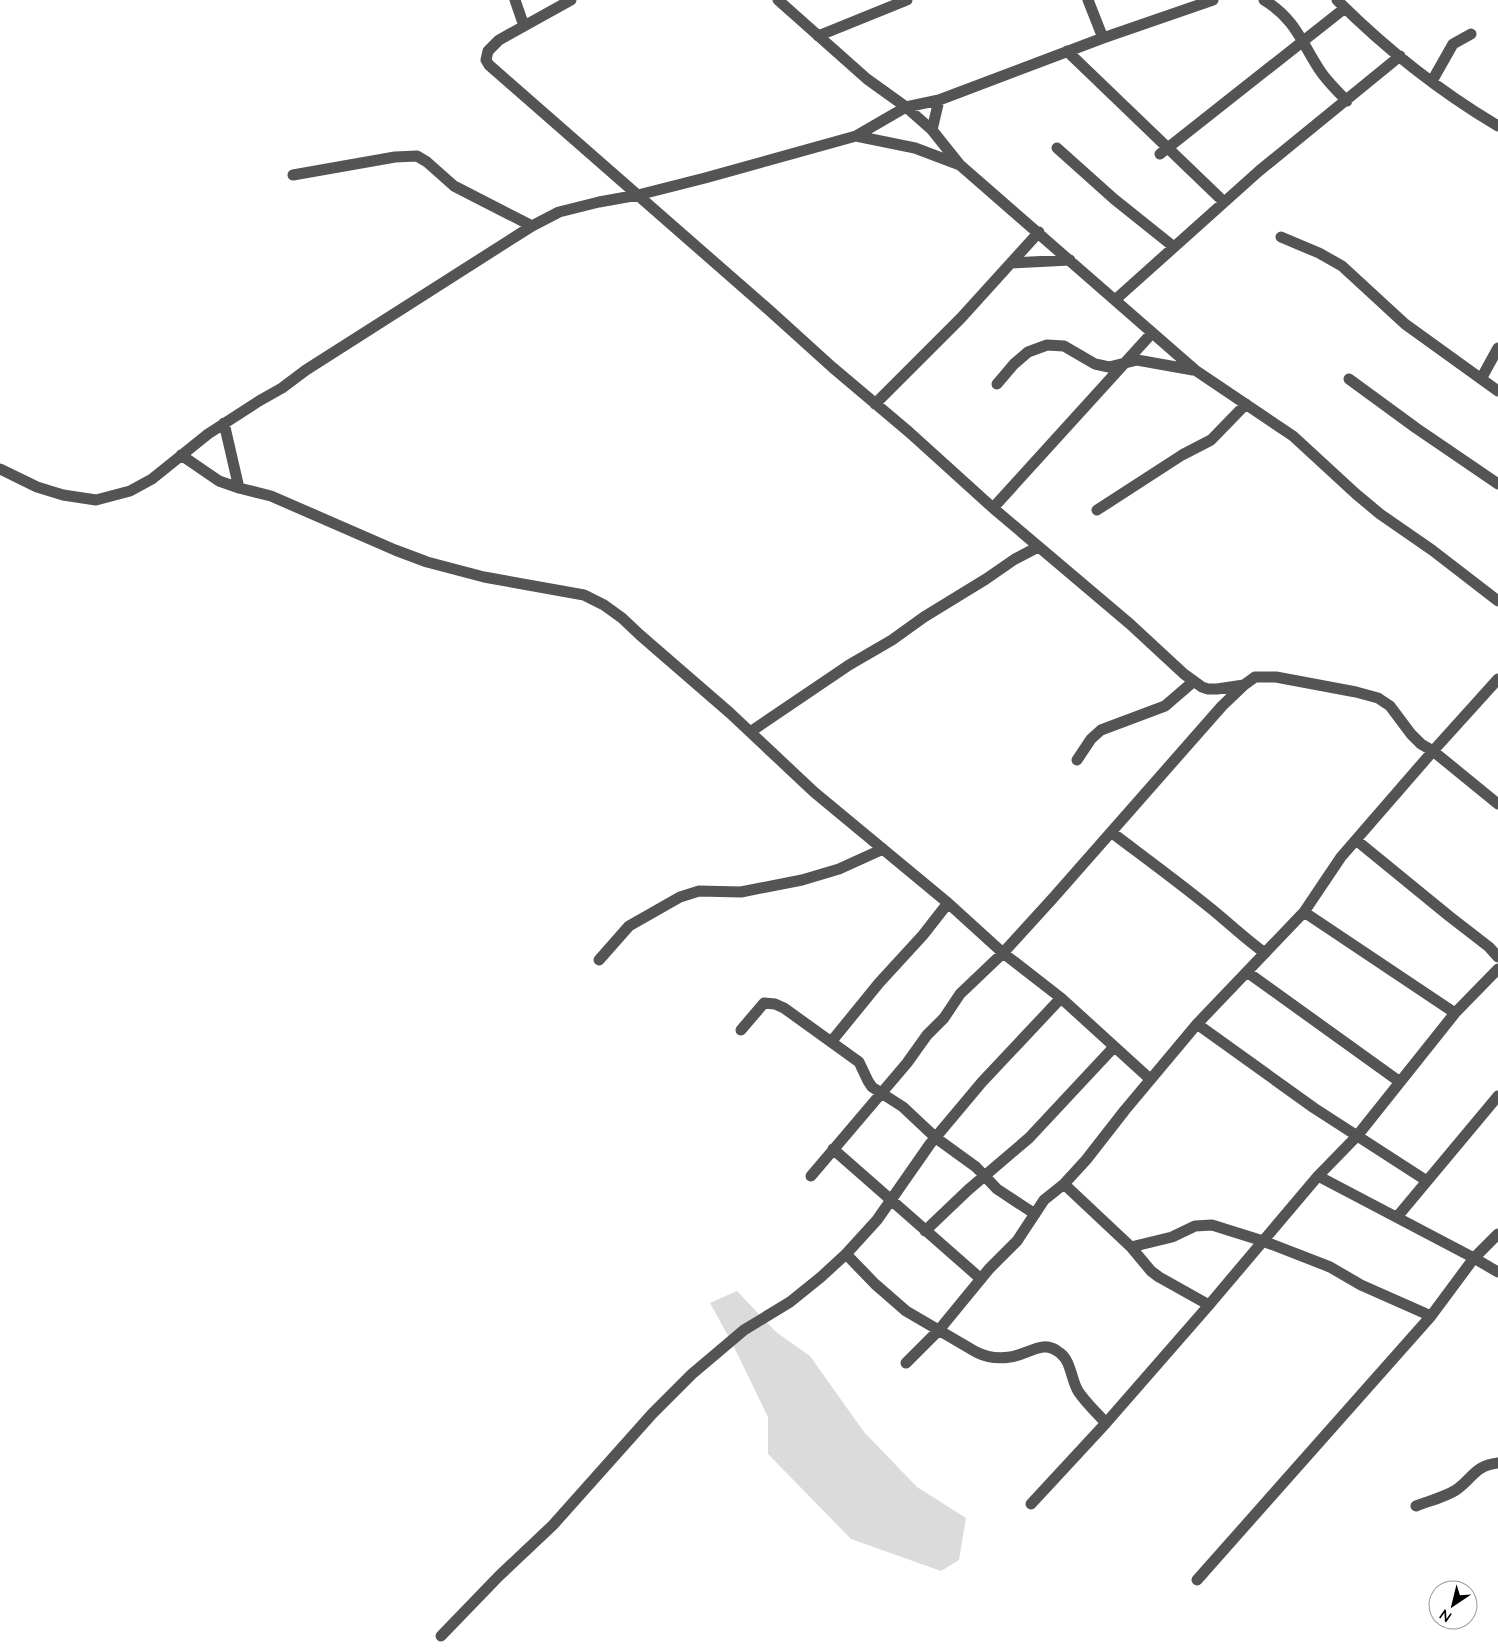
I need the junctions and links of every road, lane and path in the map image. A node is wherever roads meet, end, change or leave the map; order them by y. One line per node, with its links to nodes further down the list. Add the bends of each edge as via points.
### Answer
1 (515, 0): 9 (street)
2 (571, 0): 9 (street)
3 (778, 0): 11 (street)
4 (907, 0): 11 (street)
5 (1088, 0): 12 (street)
6 (1213, 0): 12 (street)
7 (1264, 0): 13 (street, via 1281,11)
8 (1341, 4): 13 (street); 15 (street)
9 (524, 26): 27 (street, via 499,40 488,51 486,60 489,65)
10 (1471, 34): 16 (street, via 1454,44)
11 (818, 36): 19 (street, via 867,79)
12 (1103, 38): 14 (street)
13 (1303, 42): 18 (street, via 1322,74); 24 (street)
14 (1067, 51): 17 (street); 24 (street)
15 (1400, 56): 16 (street); 18 (street)
16 (1432, 80): 20 (street)
17 (939, 100): 19 (street); 21 (street)
18 (1347, 101): 28 (street)
19 (906, 107): 21 (street); 22 (street)
20 (1498, 126)
21 (932, 130): 25 (street)
22 (856, 136): 25 (street, via 915,148); 27 (street)
23 (1058, 148): 32 (street)
24 (1164, 151): 28 (street)
25 (960, 165): 30 (street)
26 (293, 174): 29 (street, via 417,156 454,186)
27 (638, 195): 29 (street, via 559,212); 44 (street)
28 (1224, 202): 32 (street)
29 (532, 226): 46 (street)
30 (1039, 232): 33 (street); 34 (street)
31 (1281, 237): 41 (street, via 1319,252 1342,266 1405,324)
32 (1174, 248): 35 (street)
33 (1070, 260): 34 (street); 35 (street)
34 (1011, 264): 44 (street)
35 (1115, 300): 36 (street)
36 (1152, 332): 38 (street); 39 (street)
37 (1498, 348): 41 (street)
38 (1124, 363): 39 (street, via 1137,360); 42 (street, via 1108,367 1095,364 1064,346 1047,345 1028,352); 51 (street)
39 (1195, 370): 45 (street)
40 (1349, 379): 49 (street)
41 (1481, 379): 43 (street)
42 (997, 384)
43 (1498, 391)
44 (875, 404): 51 (street)
45 (1246, 404): 52 (street, via 1211,440); 54 (street, via 1293,436 1380,514)
46 (224, 423): 47 (street); 50 (street)
47 (181, 455): 48 (street, via 152,479 130,490 96,500 37,487); 50 (street, via 219,480)
48 (0, 469)
49 (1498, 484)
50 (239, 488): 58 (street, via 271,496 427,562 484,577 584,595 622,618)
51 (994, 508): 53 (street)
52 (1097, 510)
53 (1038, 547): 56 (street); 58 (street, via 848,665)
54 (1498, 601)
55 (1498, 679): 59 (street)
56 (1194, 681): 57 (street, via 1208,689); 60 (street, via 1165,706 1101,730)
57 (1244, 684): 59 (street, via 1255,677 1276,677 1378,698 1390,706 1421,744); 62 (street)
58 (750, 732): 64 (street, via 814,792)
59 (1433, 751): 61 (street); 63 (street)
60 (1078, 760)
61 (1498, 804)
62 (1111, 832): 67 (street); 68 (street)
63 (1356, 840): 66 (street); 69 (street)
64 (883, 849): 65 (street); 70 (street, via 839,869 802,880 741,892 699,892 680,897 629,926)
65 (948, 903): 67 (street); 77 (street)
66 (1304, 912): 68 (street); 74 (street)
67 (1003, 953): 73 (street); 81 (street, via 960,994)
68 (1265, 953): 72 (street)
69 (1498, 956)
70 (599, 960)
71 (1498, 970): 74 (street)
72 (1248, 972): 75 (street); 80 (street)
73 (1060, 998): 78 (street); 84 (street, via 982,1082)
74 (1455, 1013): 80 (street)
75 (1197, 1024): 79 (street); 83 (street)
76 (741, 1030): 77 (street, via 764,1003 769,1002 784,1008)
77 (831, 1042): 81 (street, via 859,1062 872,1087)
78 (1114, 1047): 79 (street); 87 (street, via 1030,1138)
79 (1150, 1079): 90 (street)
80 (1400, 1082): 83 (street)
81 (882, 1092): 84 (street); 85 (street)
82 (1498, 1096): 89 (street)
83 (1357, 1136): 88 (street); 89 (street)
84 (936, 1138): 87 (street); 91 (street)
85 (833, 1149): 86 (street); 91 (street)
86 (811, 1176)
87 (985, 1176): 92 (street, via 997,1189); 94 (street)
88 (1318, 1176): 93 (street); 96 (street)
89 (1427, 1181): 93 (street)
90 (1064, 1184): 92 (street, via 1044,1200); 97 (street)
91 (891, 1201): 94 (street); 98 (street)
92 (1035, 1214): 101 (street, via 1017,1242)
93 (1397, 1217): 99 (street)
94 (925, 1231): 101 (street)
95 (1498, 1234): 99 (street)
96 (1263, 1241): 97 (street, via 1212,1225 1195,1226 1172,1237); 102 (street); 103 (street, via 1330,1267 1361,1285)
97 (1131, 1247): 102 (street, via 1159,1278)
98 (846, 1254): 104 (street, via 906,1311); 111 (street, via 790,1302 744,1330 692,1374 542,1536)
99 (1474, 1258): 100 (street); 103 (street)
100 (1498, 1272)
101 (980, 1279): 104 (street)
102 (1209, 1305): 106 (street)
103 (1431, 1316): 110 (street)
104 (939, 1330): 105 (street); 106 (street, via 985,1356 1008,1358 1042,1346 1061,1353 1079,1392)
105 (906, 1363)
106 (1106, 1423): 108 (street)
107 (1498, 1463): 109 (street, via 1479,1468 1455,1491)
108 (1031, 1504)
109 (1416, 1506)
110 (1198, 1580)
111 (442, 1636)

